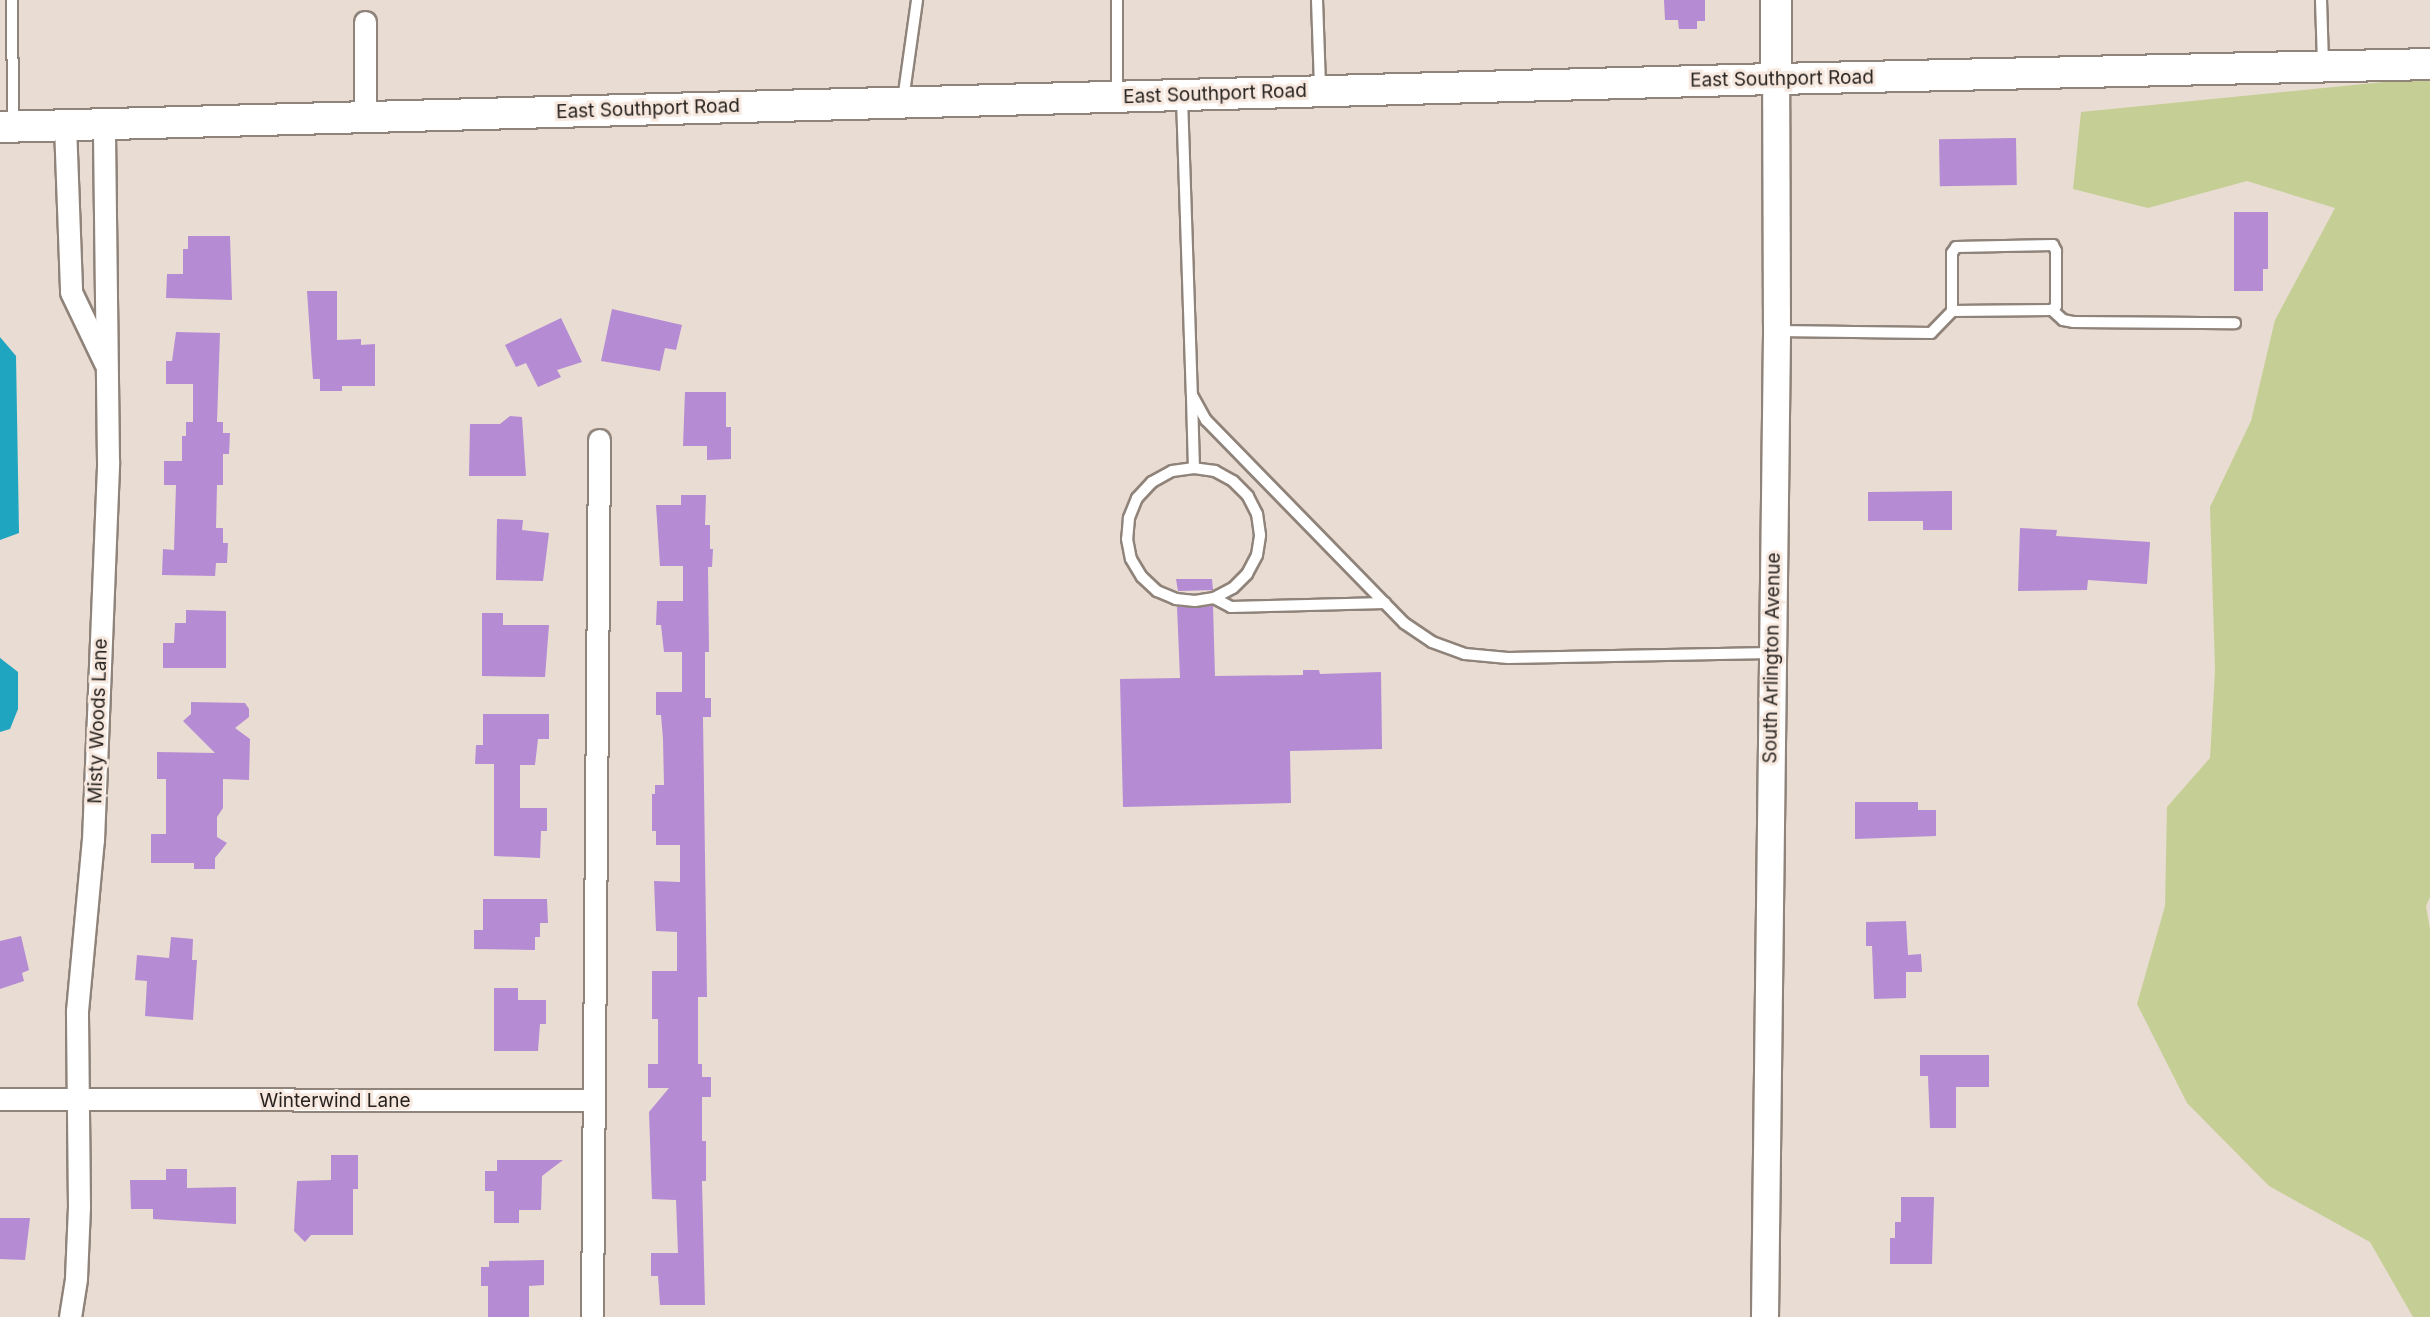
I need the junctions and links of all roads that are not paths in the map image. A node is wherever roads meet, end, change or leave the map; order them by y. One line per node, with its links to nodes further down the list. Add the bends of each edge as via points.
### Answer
1 (12, 0): 18 (lane)
2 (917, 0): 14 (lane)
3 (1117, 0): 13 (lane)
4 (1317, 0): 11 (lane)
5 (1776, 0): 10 (main road, South Arlington Avenue)
6 (2321, 0): 9 (lane)
7 (365, 22): 15 (street)
8 (2430, 64): 9 (main road, East Southport Road)
9 (2323, 66): 10 (main road, East Southport Road)
10 (1776, 79): 11 (main road, East Southport Road); 22 (street, South Arlington Avenue)
11 (1321, 91): 12 (main road, East Southport Road)
12 (1182, 95): 13 (main road, East Southport Road); 24 (lane)
13 (1117, 97): 14 (main road, East Southport Road)
14 (903, 103): 15 (main road, East Southport Road)
15 (365, 117): 16 (main road, East Southport Road)
16 (104, 124): 17 (main road, East Southport Road); 23 (street, Misty Woods Lane)
17 (65, 125): 18 (main road, East Southport Road); 23 (street, via 71,292)
18 (7, 127)
19 (2052, 310): 20 (lane); 20 (lane, via 2056,306 2053,245 1956,247 1952,253); 21 (lane, via 2073,322)
20 (1952, 311): 22 (lane, via 1931,333)
21 (2235, 323)
22 (1777, 331): 29 (street, South Arlington Avenue)
23 (107, 368): 31 (street, Misty Woods Lane, via 108,461 93,840 77,1011)
24 (1192, 395): 26 (lane); 28 (lane, via 1206,420)
25 (599, 440): 32 (street)
26 (1194, 468): 27 (lane, via 1233,481 1257,514 1257,555 1233,588); 27 (lane, via 1172,471 1152,482 1137,498 1127,538 1131,559 1157,591 1176,599)
27 (1214, 598): 28 (lane, via 1231,607)
28 (1385, 603): 29 (lane, via 1432,642 1465,653 1508,658)
29 (1771, 653): 35 (street, South Arlington Avenue)
30 (0, 1099): 31 (street, Winterwind Lane)
31 (78, 1099): 32 (street, Winterwind Lane); 33 (street, Misty Woods Lane, via 79,1207)
32 (593, 1100): 34 (street)
33 (70, 1317)
34 (592, 1317)
35 (1765, 1317)

